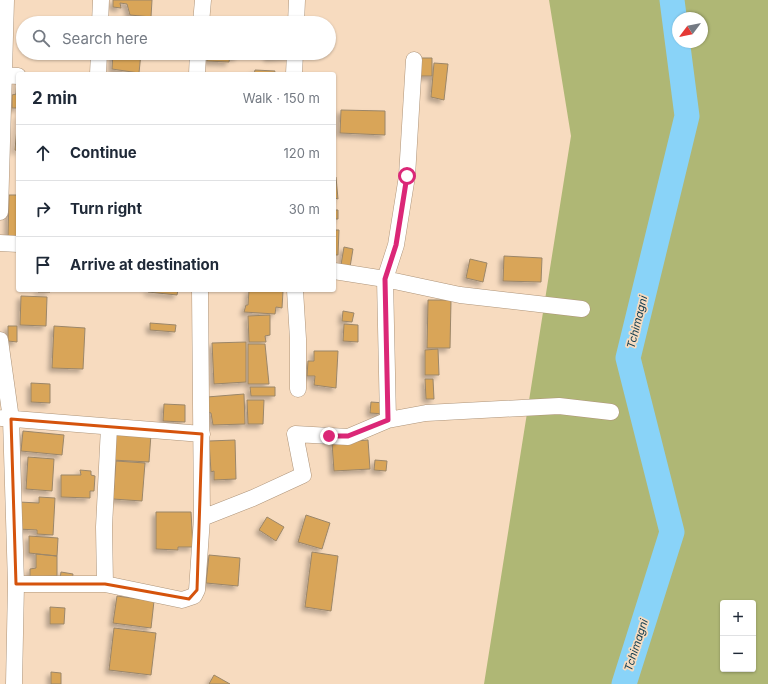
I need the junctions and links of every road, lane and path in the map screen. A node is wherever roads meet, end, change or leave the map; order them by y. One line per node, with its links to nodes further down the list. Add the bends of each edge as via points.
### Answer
1 (6, 0): 15 (street)
2 (101, 0): 5 (street)
3 (203, 0): 6 (street)
4 (297, 0): 7 (street)
5 (100, 16)
6 (202, 16)
7 (296, 16)
8 (99, 60): 12 (street)
9 (198, 60): 13 (street)
10 (295, 60): 14 (street)
11 (414, 60): 20 (street, via 407,176 396,245)
12 (98, 72)
13 (197, 72)
14 (294, 72)
15 (8, 75): 16 (street)
16 (0, 212)
17 (0, 243): 18 (street)
18 (16, 244)
19 (336, 271): 20 (street)
20 (385, 279): 23 (street, via 460,295); 28 (street)
21 (200, 292): 30 (street)
22 (295, 292): 25 (street)
23 (582, 309)
24 (0, 340): 27 (street)
25 (298, 389)
26 (611, 412): 28 (street, via 559,406 426,413)
27 (6, 419): 29 (street); 32 (street)
28 (388, 420): 31 (street, via 348,436 295,434 303,474 253,498)
29 (109, 427): 30 (street); 33 (street, via 104,527)
30 (202, 434): 31 (street)
31 (202, 518): 33 (street, via 197,590 194,596 182,600)
32 (16, 584): 33 (street); 34 (street)
33 (105, 584)
34 (14, 684)

